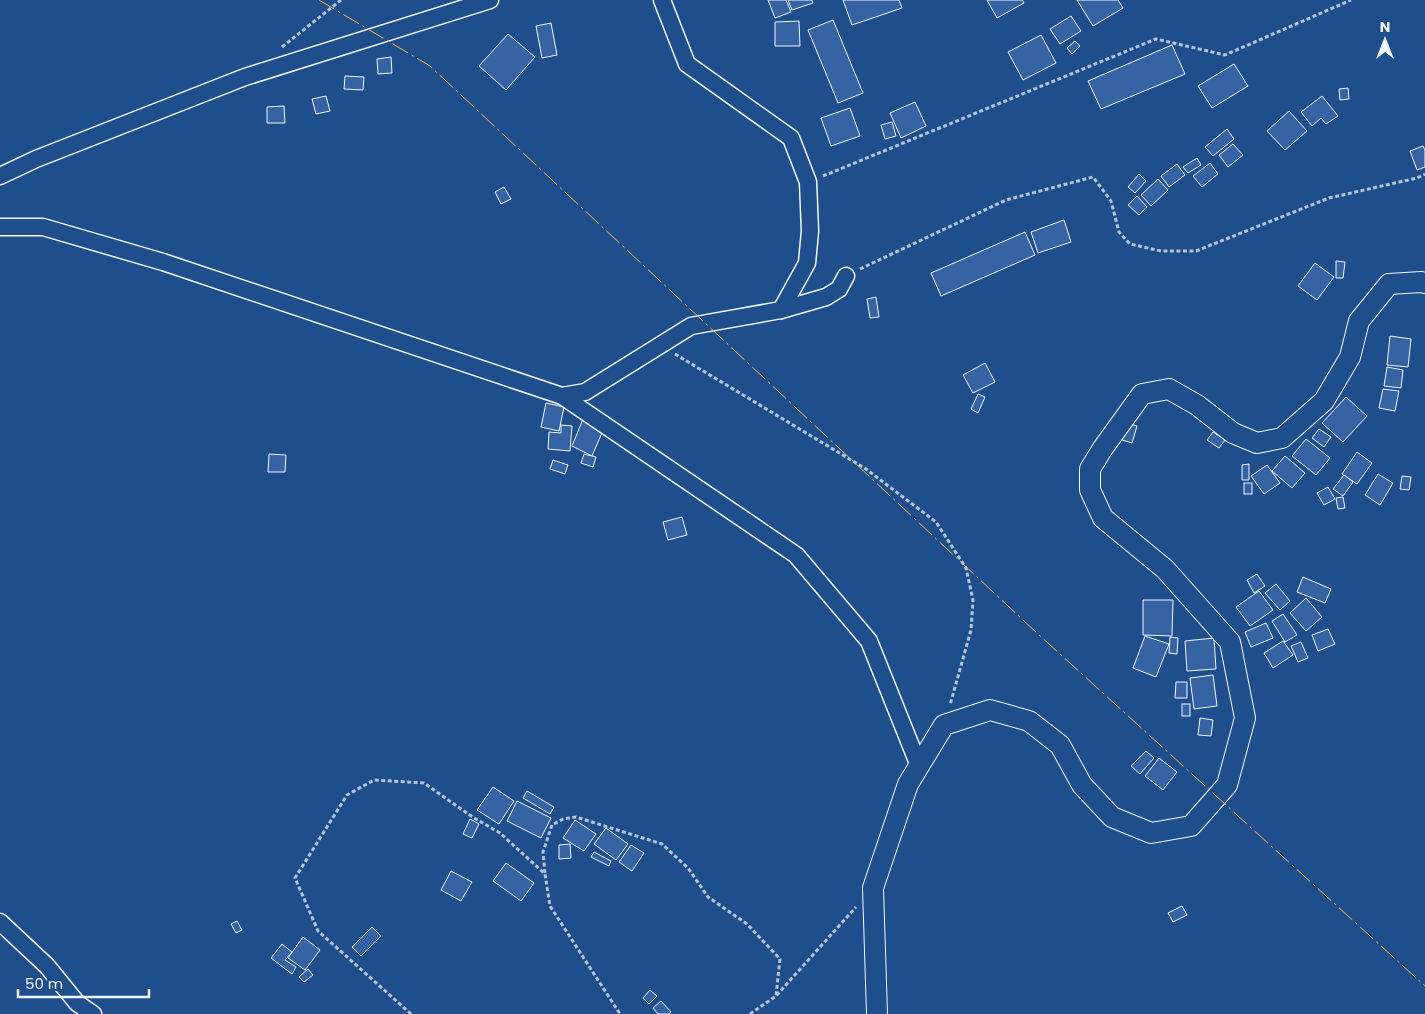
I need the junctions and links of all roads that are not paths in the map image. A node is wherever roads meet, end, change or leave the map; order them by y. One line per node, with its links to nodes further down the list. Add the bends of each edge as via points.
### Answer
1 (490, 0): 3 (street, via 245,77)
2 (662, 0): 7 (street, via 687,64 791,138 808,182 810,231 807,263)
3 (0, 176)
4 (0, 228): 8 (street, via 43,227 163,262)
5 (846, 276): 7 (street, via 839,289 826,297)
6 (1425, 283): 9 (street, via 1389,284 1359,322 1350,357 1324,401 1282,438 1257,443 1233,433 1197,405 1169,389 1142,394 1090,470 1090,490 1103,518 1165,569 1230,642 1244,718 1227,785 1191,826 1151,833 1112,817 1082,785 1060,745 1029,721 990,710 944,725)
7 (781, 310): 8 (street, via 691,326 585,392)
8 (562, 396): 9 (street, via 796,555 869,641)
9 (919, 766): 12 (street, via 908,784 872,888)
10 (0, 922): 11 (street, via 47,966 77,1003)
11 (93, 1014)
12 (877, 1014)

